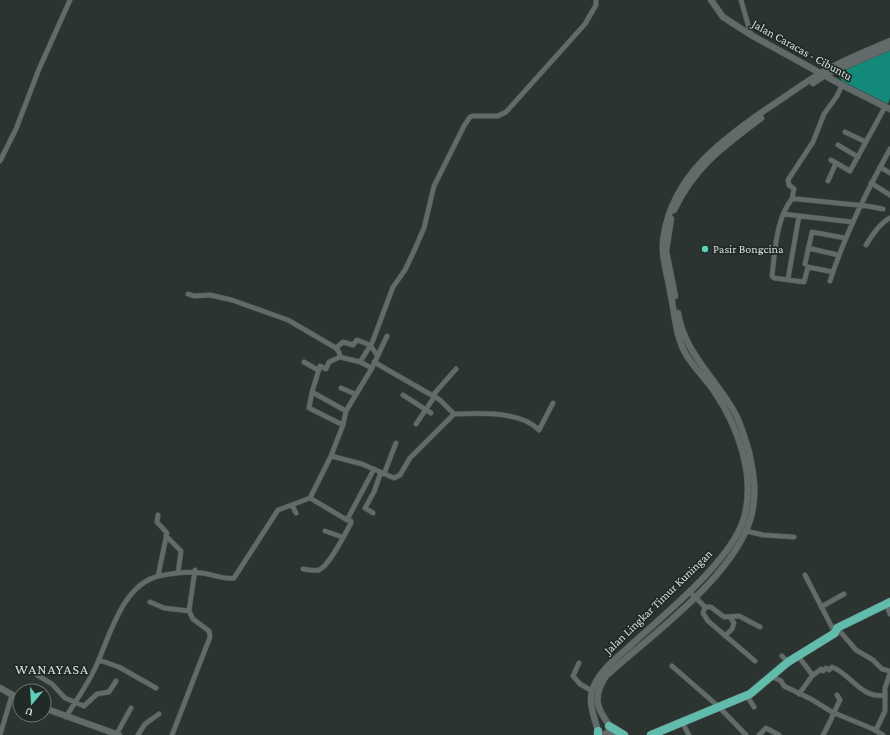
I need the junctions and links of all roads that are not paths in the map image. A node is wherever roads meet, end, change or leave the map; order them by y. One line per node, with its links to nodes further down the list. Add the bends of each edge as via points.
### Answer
1 (70, 0): 18 (street)
2 (596, 0): 42 (street, via 596,5 584,24 506,112 498,116 470,117 464,126 434,186 420,238 405,270 393,287)
3 (711, 0): 5 (main road, Jalan Caracas - Cibuntu, via 723,17)
4 (741, 0): 5 (street)
5 (751, 34): 8 (main road, Jalan Caracas - Cibuntu)
6 (890, 41): 8 (main road)
7 (890, 47): 8 (main road, Jalan Lingkar Timur Kuningan)
8 (823, 74): 9 (main road, Jalan Caracas - Cibuntu); 75 (main road, Jalan Lingkar Timur Kuningan, via 774,108 697,171 674,212 667,241 668,262 679,319 689,347 729,402 745,437 755,486 753,509); 84 (main road, Jalan Lingkar Timur Kuningan, via 744,125 712,150 694,168 680,189 668,216 662,253 677,332 686,355 714,391 730,418 745,460 747,484 746,512 738,535)
9 (842, 85): 10 (main road, Jalan Caracas - Cibuntu); 25 (street, via 824,114 813,142 788,180 794,189)
10 (888, 108): 12 (street)
11 (845, 132): 12 (street)
12 (866, 142): 16 (street)
13 (838, 145): 16 (street)
14 (890, 149): 15 (street)
15 (888, 155): 20 (street)
16 (858, 157): 19 (street, via 850,171)
17 (831, 160): 19 (street)
18 (0, 161)
19 (836, 163): 22 (street)
20 (880, 167): 21 (street); 23 (street)
21 (890, 173)
22 (828, 181)
23 (870, 183): 24 (street); 26 (street)
24 (890, 195)
25 (792, 199): 26 (street); 28 (street)
26 (859, 205): 27 (street); 31 (street)
27 (883, 209)
28 (783, 214): 29 (street); 38 (street, via 772,276)
29 (799, 216): 31 (street); 38 (street)
30 (890, 218): 33 (street, via 883,221)
31 (852, 222): 32 (street)
32 (845, 238): 34 (street, via 812,232); 35 (street)
33 (866, 245)
34 (808, 248): 35 (street); 36 (street)
35 (838, 255): 37 (street)
36 (805, 264)
37 (832, 272): 38 (street, via 808,267 804,282); 39 (street)
38 (788, 279)
39 (830, 281)
40 (188, 294): 43 (street, via 232,300 288,320)
41 (386, 336): 44 (street)
42 (370, 345): 43 (street, via 358,340 353,345 343,342); 44 (street); 47 (street)
43 (336, 348): 45 (street)
44 (377, 355): 48 (street)
45 (340, 357): 47 (street); 51 (street, via 328,362 326,368 320,366)
46 (304, 362): 51 (street)
47 (360, 362): 49 (street)
48 (374, 362): 49 (street); 56 (street)
49 (372, 368): 54 (street)
50 (456, 369): 56 (street)
51 (318, 370): 53 (street)
52 (341, 388): 54 (street)
53 (312, 392): 58 (street); 63 (street, via 310,409)
54 (355, 394): 58 (street)
55 (402, 395): 59 (street)
56 (434, 396): 59 (street); 61 (street)
57 (553, 403): 61 (street, via 540,430 528,421 496,414)
58 (346, 410): 63 (street)
59 (426, 410): 60 (street); 62 (street)
60 (431, 413)
61 (454, 414): 67 (street, via 410,458 400,475 394,478)
62 (416, 424)
63 (343, 425): 65 (street)
64 (396, 443): 67 (street)
65 (331, 456): 66 (street); 68 (street)
66 (374, 468): 67 (street); 73 (street)
67 (383, 473): 71 (street, via 365,508)
68 (310, 498): 69 (street); 73 (street)
69 (292, 505): 70 (street); 80 (street, via 278,510 234,578)
70 (296, 513)
71 (373, 513)
72 (158, 514): 76 (street, via 157,522 167,532)
73 (347, 520): 77 (street, via 351,523)
74 (325, 531): 77 (street)
75 (746, 531): 78 (street, via 763,536); 86 (main road, Jalan Lingkar Timur Kuningan, via 727,561)
76 (166, 536): 81 (street, via 180,551); 83 (street)
77 (342, 537): 79 (street, via 323,568)
78 (794, 537)
79 (303, 569)
80 (195, 571): 81 (street); 91 (street)
81 (178, 573): 83 (street)
82 (805, 575): 90 (street)
83 (158, 576): 99 (street, via 141,583 124,605)
84 (689, 591): 86 (street); 111 (main road, Jalan Lingkar Timur Kuningan, via 606,669)
85 (844, 594): 90 (street)
86 (695, 597): 89 (street); 126 (main road, Jalan Lingkar Timur Kuningan, via 606,676 598,691 598,704)
87 (150, 602): 91 (street, via 164,608)
88 (888, 603): 92 (street); 95 (highway)
89 (705, 607): 93 (street, via 708,606 724,617); 96 (street, via 703,612 708,621)
90 (821, 607): 95 (street)
91 (189, 611): 133 (street, via 193,619 209,631 210,637)
92 (890, 614)
93 (730, 617): 94 (street, via 739,616); 96 (street, via 734,626)
94 (760, 627)
95 (836, 631): 98 (highway); 104 (street, via 856,650)
96 (725, 636): 100 (street)
97 (782, 656): 101 (street)
98 (798, 656): 101 (highway); 105 (street)
99 (99, 660): 110 (street, via 119,666); 117 (street)
100 (755, 661)
101 (788, 662): 107 (highway)
102 (579, 663): 111 (street, via 573,676)
103 (672, 666): 118 (street)
104 (890, 672): 115 (street, via 885,683)
105 (810, 673)
106 (37, 675): 117 (street)
107 (771, 676): 112 (street); 116 (highway)
108 (116, 681): 117 (street, via 109,692 97,694 84,706)
109 (0, 688): 113 (main road)
110 (156, 688)
111 (592, 691): 128 (main road, via 591,700)
112 (799, 694): 115 (street, via 820,669 829,670 832,667 865,692 878,696); 122 (street)
113 (12, 695): 130 (street)
114 (837, 695): 122 (street, via 840,700)
115 (885, 695): 127 (street, via 885,711)
116 (747, 696): 118 (highway); 119 (street)
117 (74, 703): 124 (street)
118 (719, 707): 125 (highway); 137 (street)
119 (754, 707)
120 (131, 708): 131 (street)
121 (52, 711): 124 (main road)
122 (832, 712): 127 (street); 140 (street, via 833,719)
123 (159, 714): 132 (street, via 145,724)
124 (66, 717): 131 (main road)
125 (682, 722): 135 (highway); 136 (street)
126 (607, 724): 128 (main road); 129 (main road, Jalan Lingkar Timur Kuningan); 134 (highway)
127 (876, 730): 141 (street)
128 (599, 732): 129 (main road)
129 (616, 734)
130 (0, 735)
131 (117, 735)
132 (138, 735)
133 (172, 735)
134 (624, 735)
135 (651, 735)
136 (689, 735)
137 (746, 735)
138 (759, 735): 139 (street, via 766,728)
139 (779, 735)
140 (823, 735)
141 (883, 735)

